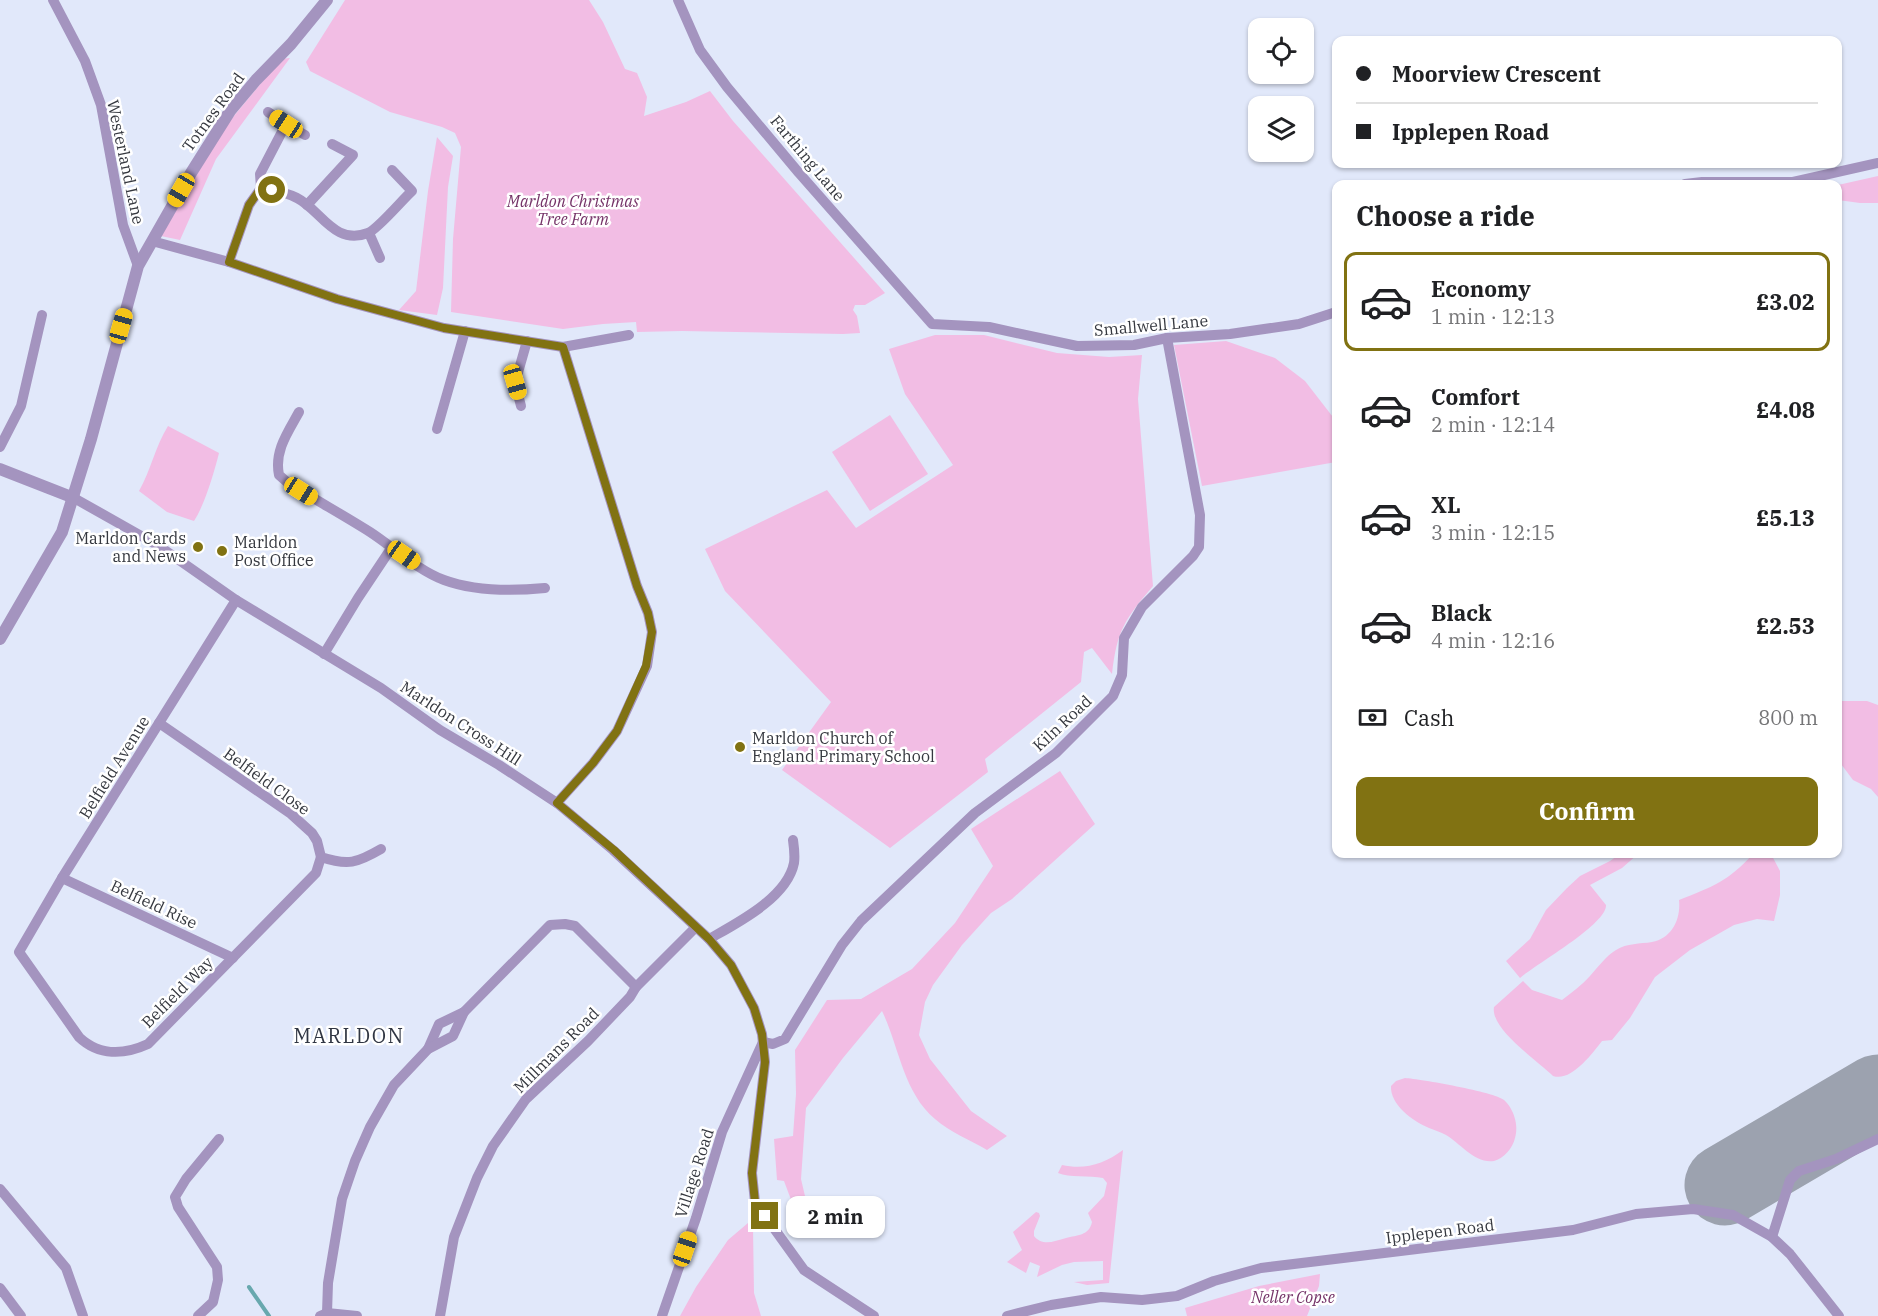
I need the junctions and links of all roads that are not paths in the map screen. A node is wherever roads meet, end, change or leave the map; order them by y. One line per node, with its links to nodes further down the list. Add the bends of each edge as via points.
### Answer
1 (53, 0): 17 (street, Westerland Lane, via 85,61 101,105 123,225)
2 (327, 0): 14 (street, Totnes Road, via 230,111)
3 (678, 0): 20 (street, Farthing Lane, via 700,50 727,87)
4 (268, 112): 5 (street)
5 (286, 124): 6 (street); 11 (street, via 260,174)
6 (305, 135)
7 (332, 144): 12 (street, via 353,156)
8 (1878, 163): 10 (street)
9 (392, 170): 13 (street, via 412,190)
10 (1802, 180)
11 (261, 188): 12 (street, via 297,198); 16 (street, via 249,205)
12 (307, 205): 13 (street, via 340,233)
13 (369, 232): 15 (street)
14 (152, 241): 16 (street); 17 (street, Totnes Road)
15 (380, 258)
16 (229, 262): 21 (street, via 337,299)
17 (138, 267): 31 (street, Totnes Road)
18 (1332, 313): 23 (street, Smallwell Lane, via 1299,324)
19 (42, 315): 29 (street, via 21,406)
20 (932, 324): 23 (street, Smallwell Lane, via 989,327 1077,346 1134,345)
21 (465, 331): 24 (street); 28 (street)
22 (629, 335): 25 (street)
23 (1167, 338): 49 (street, Kiln Road, via 1200,514 1199,547 1142,607 1124,638 1122,675 1113,696 1056,753 975,813 861,921 785,1039 773,1044)
24 (526, 341): 25 (street); 26 (street, via 515,382)
25 (563, 347): 38 (street, via 652,632 646,666 617,731)
26 (521, 406)
27 (299, 412): 32 (street, via 279,448 279,475)
28 (437, 429)
29 (0, 447)
30 (0, 469): 31 (street)
31 (74, 498): 34 (street, Marldon Cross Hill, via 159,546); 35 (street, Totnes Road, via 62,532)
32 (392, 547): 33 (street, via 444,580 491,589); 36 (street)
33 (545, 588)
34 (236, 600): 36 (street, Marldon Cross Hill); 37 (street, Belfield Avenue)
35 (0, 639)
36 (324, 654): 38 (street, Marldon Cross Hill)
37 (159, 723): 41 (street, Belfield Close, via 291,814 312,833); 42 (street, Belfield Avenue)
38 (557, 803): 43 (street, Marldon Cross Hill, via 614,850)
39 (793, 840): 44 (street, via 794,862 786,881 742,920)
40 (381, 849): 41 (street, via 348,863)
41 (321, 856): 46 (street, Belfield Way, via 316,873)
42 (62, 878): 45 (street, Belfield Avenue); 46 (street, Belfield Rise)
43 (695, 928): 44 (street, Marldon Cross Hill); 47 (street, Millmans Road)
44 (709, 939): 49 (street, Marldon Cross Hill, via 731,965 754,1008)
45 (19, 952): 46 (street, Belfield Way, via 79,1037 88,1046 111,1052 148,1044)
46 (233, 958)
47 (636, 987): 48 (street, via 575,926 550,925); 62 (street, Millmans Road, via 588,1041 526,1099 493,1146 454,1237)
48 (464, 1012): 50 (street, via 453,1036); 50 (street, via 439,1024)
49 (763, 1042): 63 (street, Village Road, via 722,1132); 64 (street, via 765,1062 752,1173 755,1202 804,1270)
50 (428, 1049): 57 (street, via 394,1084 355,1161 333,1240)
51 (219, 1139): 60 (street, via 175,1197 217,1267 213,1302)
52 (1878, 1139): 54 (street, via 1799,1171 1790,1180)
53 (0, 1189): 59 (street, via 66,1268)
54 (1772, 1237): 56 (street, Ipplepen Road, via 1733,1215 1693,1209 1636,1214 1573,1230 1261,1268 1177,1296 1142,1300 1101,1297); 67 (street, Ipplepen Road)
55 (0, 1288): 58 (street)
56 (1052, 1305): 65 (street, Ipplepen Road); 66 (street)
57 (324, 1315): 61 (street)
58 (21, 1316)
59 (83, 1316)
60 (198, 1316)
61 (357, 1316)
62 (440, 1316)
63 (662, 1316)
64 (874, 1316)
65 (1007, 1316)
66 (1036, 1316)
67 (1839, 1316)

